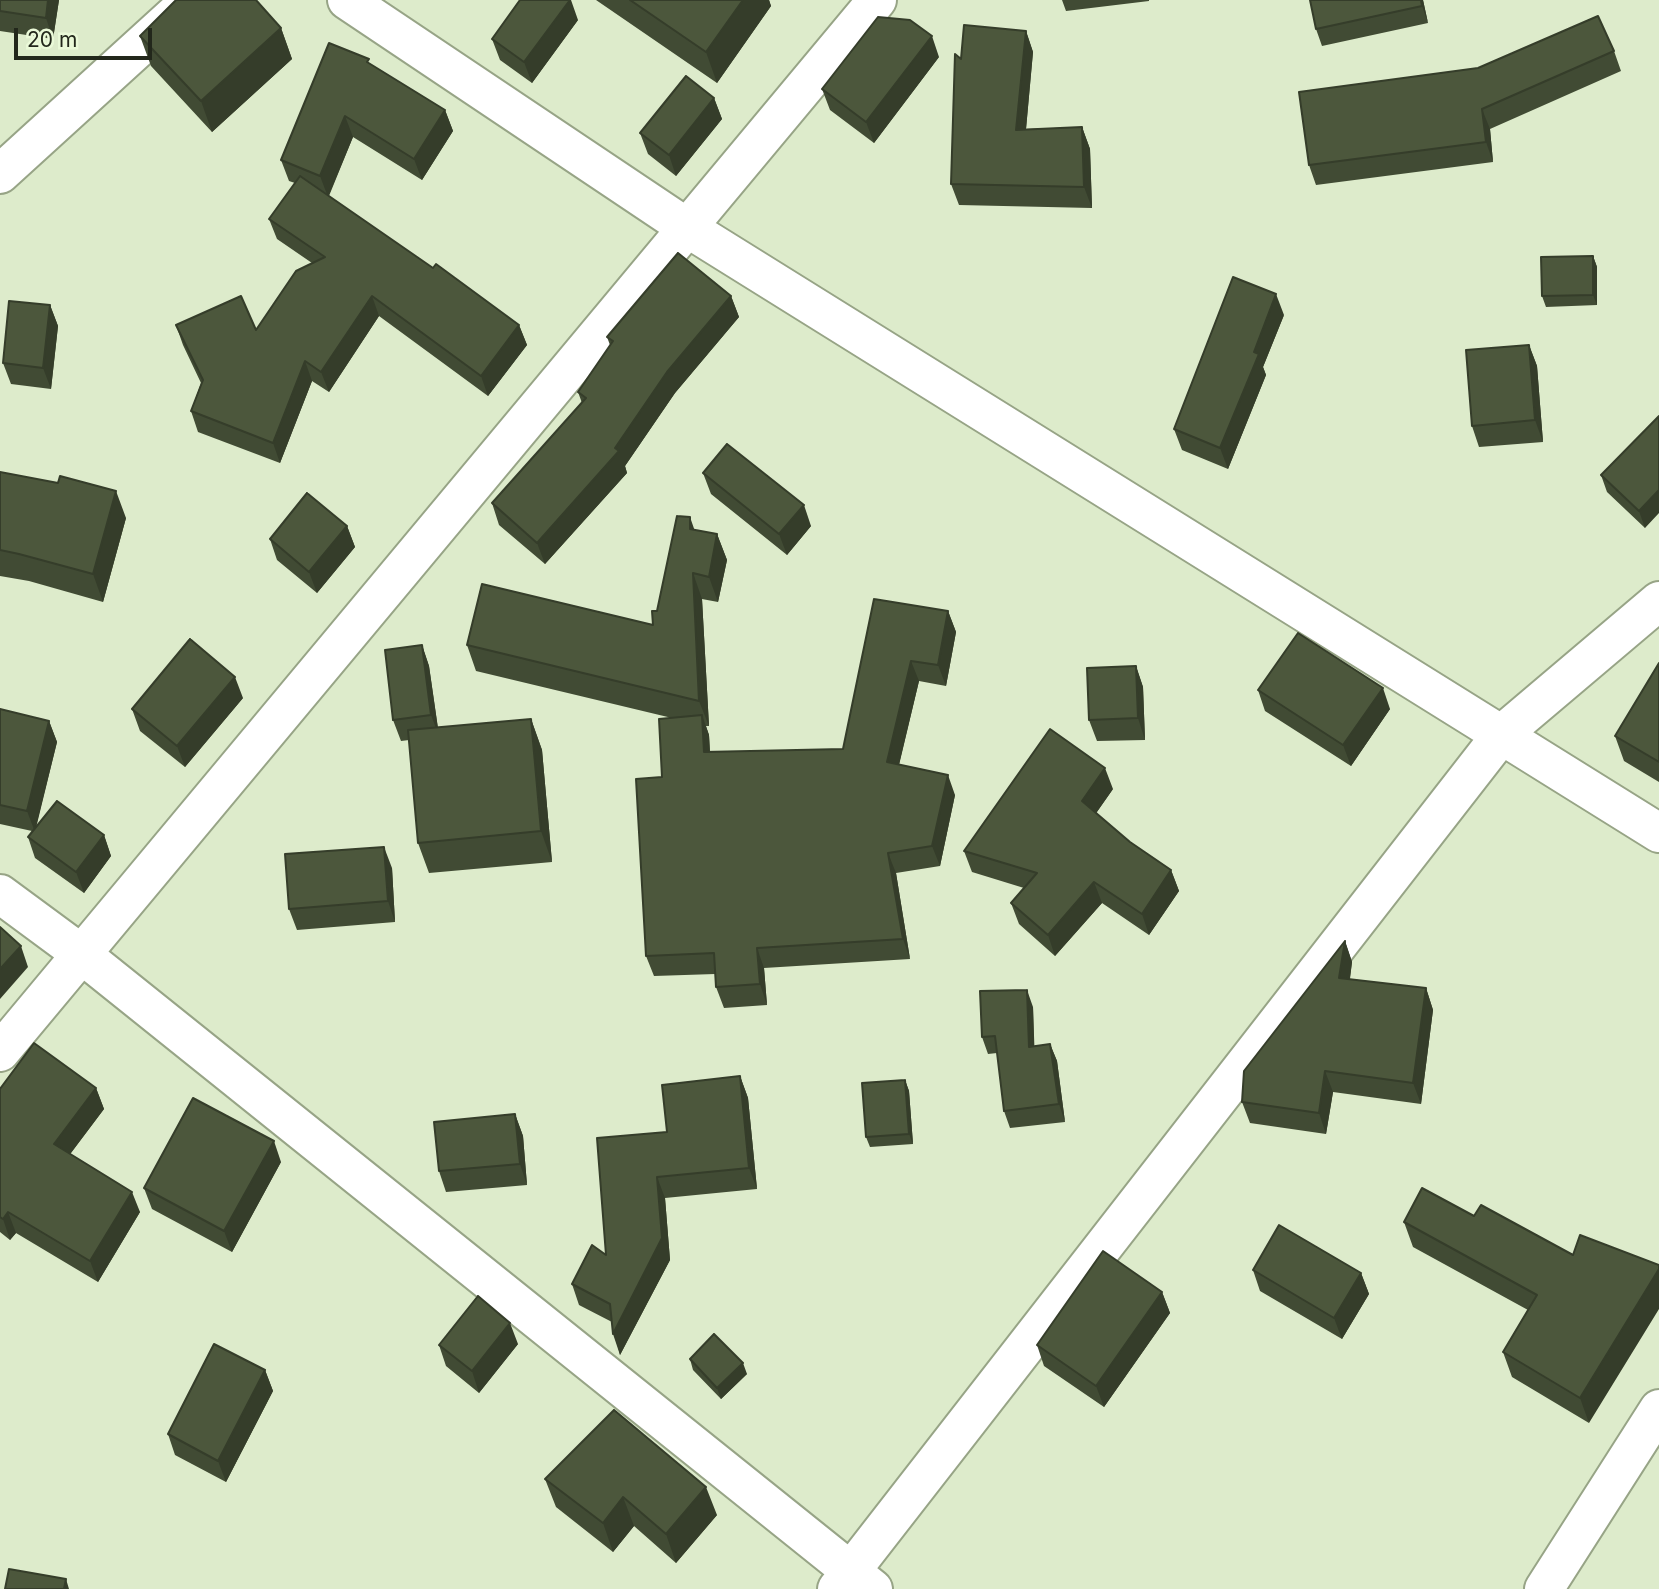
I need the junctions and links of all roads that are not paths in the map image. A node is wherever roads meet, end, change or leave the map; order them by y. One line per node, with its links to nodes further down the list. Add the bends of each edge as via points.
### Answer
1 (191, 0): 4 (street)
2 (347, 0): 5 (street)
3 (877, 0): 5 (street)
4 (0, 174)
5 (686, 227): 7 (street); 10 (street)
6 (1659, 601): 7 (street)
7 (1502, 734): 8 (street); 13 (street)
8 (1659, 833)
9 (0, 894): 10 (street)
10 (80, 953): 11 (street); 13 (street)
11 (0, 1052)
12 (1659, 1409): 14 (street)
13 (854, 1583)
14 (1556, 1586)

